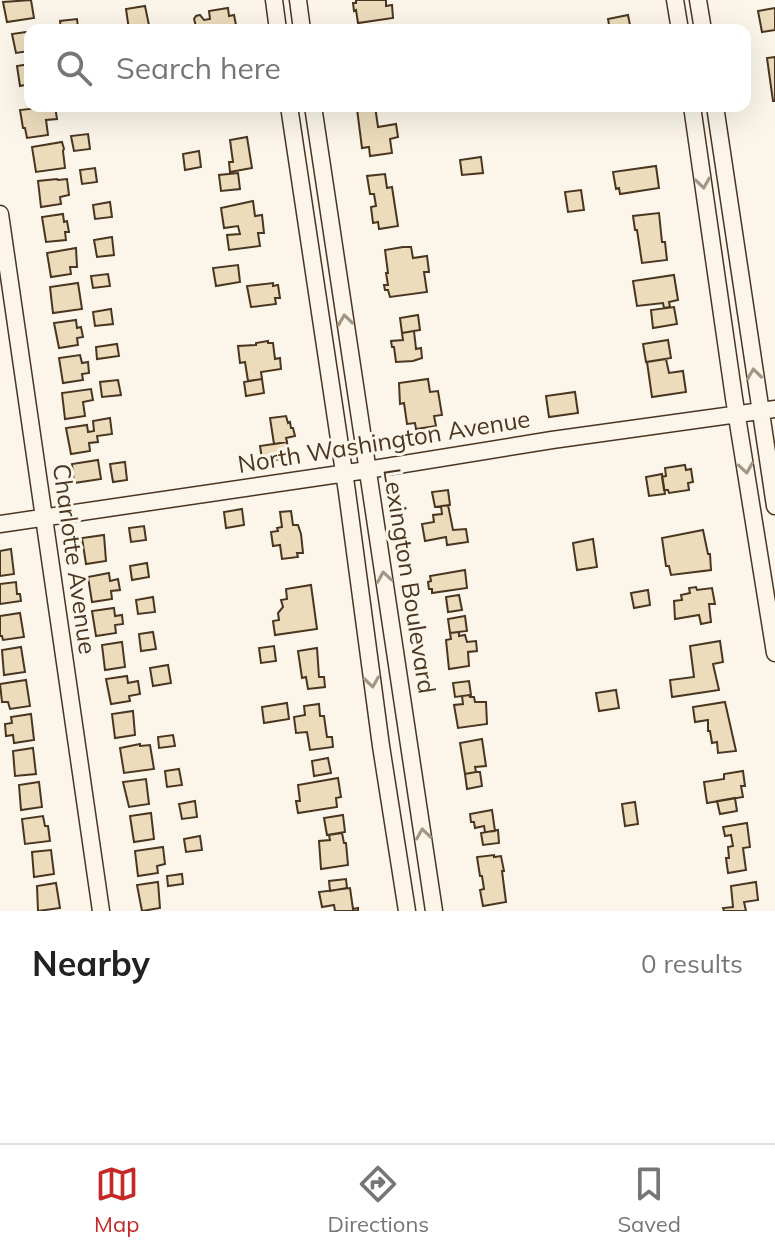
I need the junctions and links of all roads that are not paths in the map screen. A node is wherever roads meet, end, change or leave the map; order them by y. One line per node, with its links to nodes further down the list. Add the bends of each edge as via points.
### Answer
1 (274, 0): 5 (street)
2 (298, 0): 6 (street)
3 (675, 0): 7 (street)
4 (698, 0): 8 (street)
5 (277, 24)
6 (301, 24)
7 (679, 24)
8 (702, 24)
9 (290, 112): 16 (street, Lexington Boulevard)
10 (314, 112): 15 (street, Lexington Boulevard)
11 (693, 112): 14 (street)
12 (716, 112): 13 (street)
13 (719, 135): 14 (street); 18 (street, one-way to 13)
14 (697, 139): 19 (street, one-way to 19)
15 (325, 190): 16 (street); 20 (street, Lexington Boulevard, one-way to 15)
16 (302, 193): 21 (street, Lexington Boulevard)
17 (0, 214): 23 (street, Charlotte Avenue)
18 (767, 410): 19 (street, North Washington Avenue); 22 (street)
19 (737, 414): 20 (street, North Washington Avenue); 25 (street, one-way to 25)
20 (367, 470): 21 (street, North Washington Avenue); 26 (street, Lexington Boulevard, one-way to 20)
21 (344, 474): 23 (street, North Washington Avenue); 27 (street, Lexington Boulevard, one-way to 27)
22 (775, 506)
23 (43, 518): 24 (street, North Washington Avenue); 28 (street, Charlotte Avenue)
24 (0, 524)
25 (775, 653)
26 (409, 742): 27 (street); 30 (street, Lexington Boulevard, one-way to 26)
27 (381, 746): 29 (street, Lexington Boulevard)
28 (101, 911)
29 (407, 911)
30 (434, 911)

